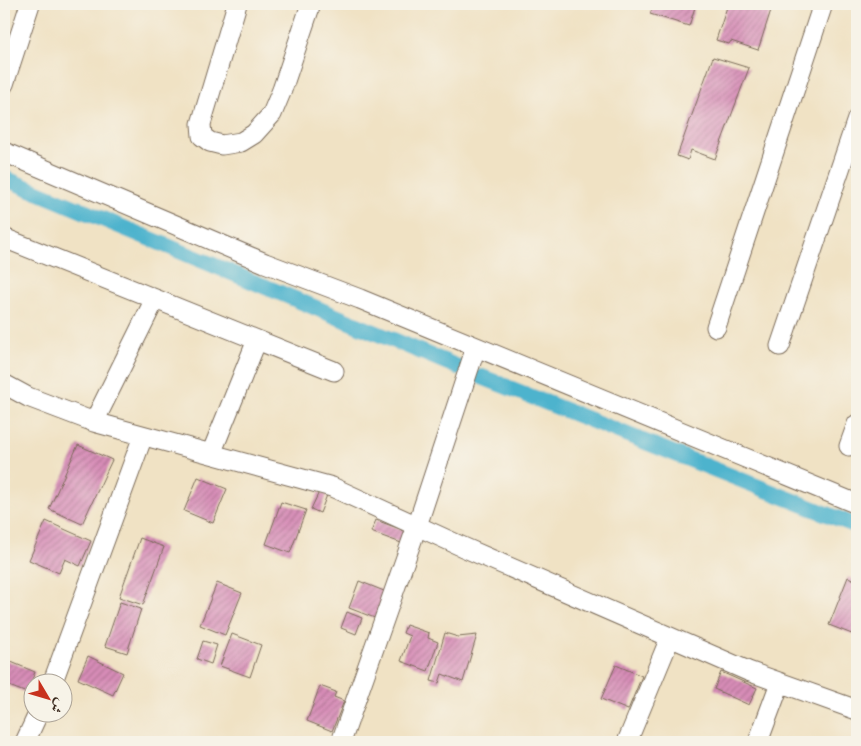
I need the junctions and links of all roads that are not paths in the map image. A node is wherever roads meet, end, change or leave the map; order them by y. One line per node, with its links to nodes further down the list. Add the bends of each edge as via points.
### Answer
1 (30, 4): 5 (street)
2 (237, 4): 3 (street, via 201,124 202,136 222,145 241,142 254,134 272,114)
3 (311, 4)
4 (823, 4): 10 (street)
5 (4, 84)
6 (857, 119): 12 (street)
7 (4, 152): 13 (street, via 265,263)
8 (4, 238): 9 (street)
9 (156, 299): 11 (street); 16 (street)
10 (716, 327)
11 (257, 340): 14 (street); 20 (street)
12 (780, 346)
13 (476, 347): 21 (street); 22 (street)
14 (334, 371)
15 (4, 384): 16 (street, via 28,397)
16 (94, 422): 18 (street)
17 (857, 424): 19 (street)
18 (143, 436): 20 (street); 24 (street)
19 (849, 446)
20 (211, 454): 22 (street, via 332,487)
21 (857, 504)
22 (418, 526): 23 (street); 29 (street)
23 (670, 638): 25 (street); 30 (street)
24 (56, 674)
25 (780, 683): 26 (street); 31 (street)
26 (857, 710)
27 (33, 724): 28 (street)
28 (24, 742)
29 (342, 742)
30 (627, 742)
31 (758, 742)

